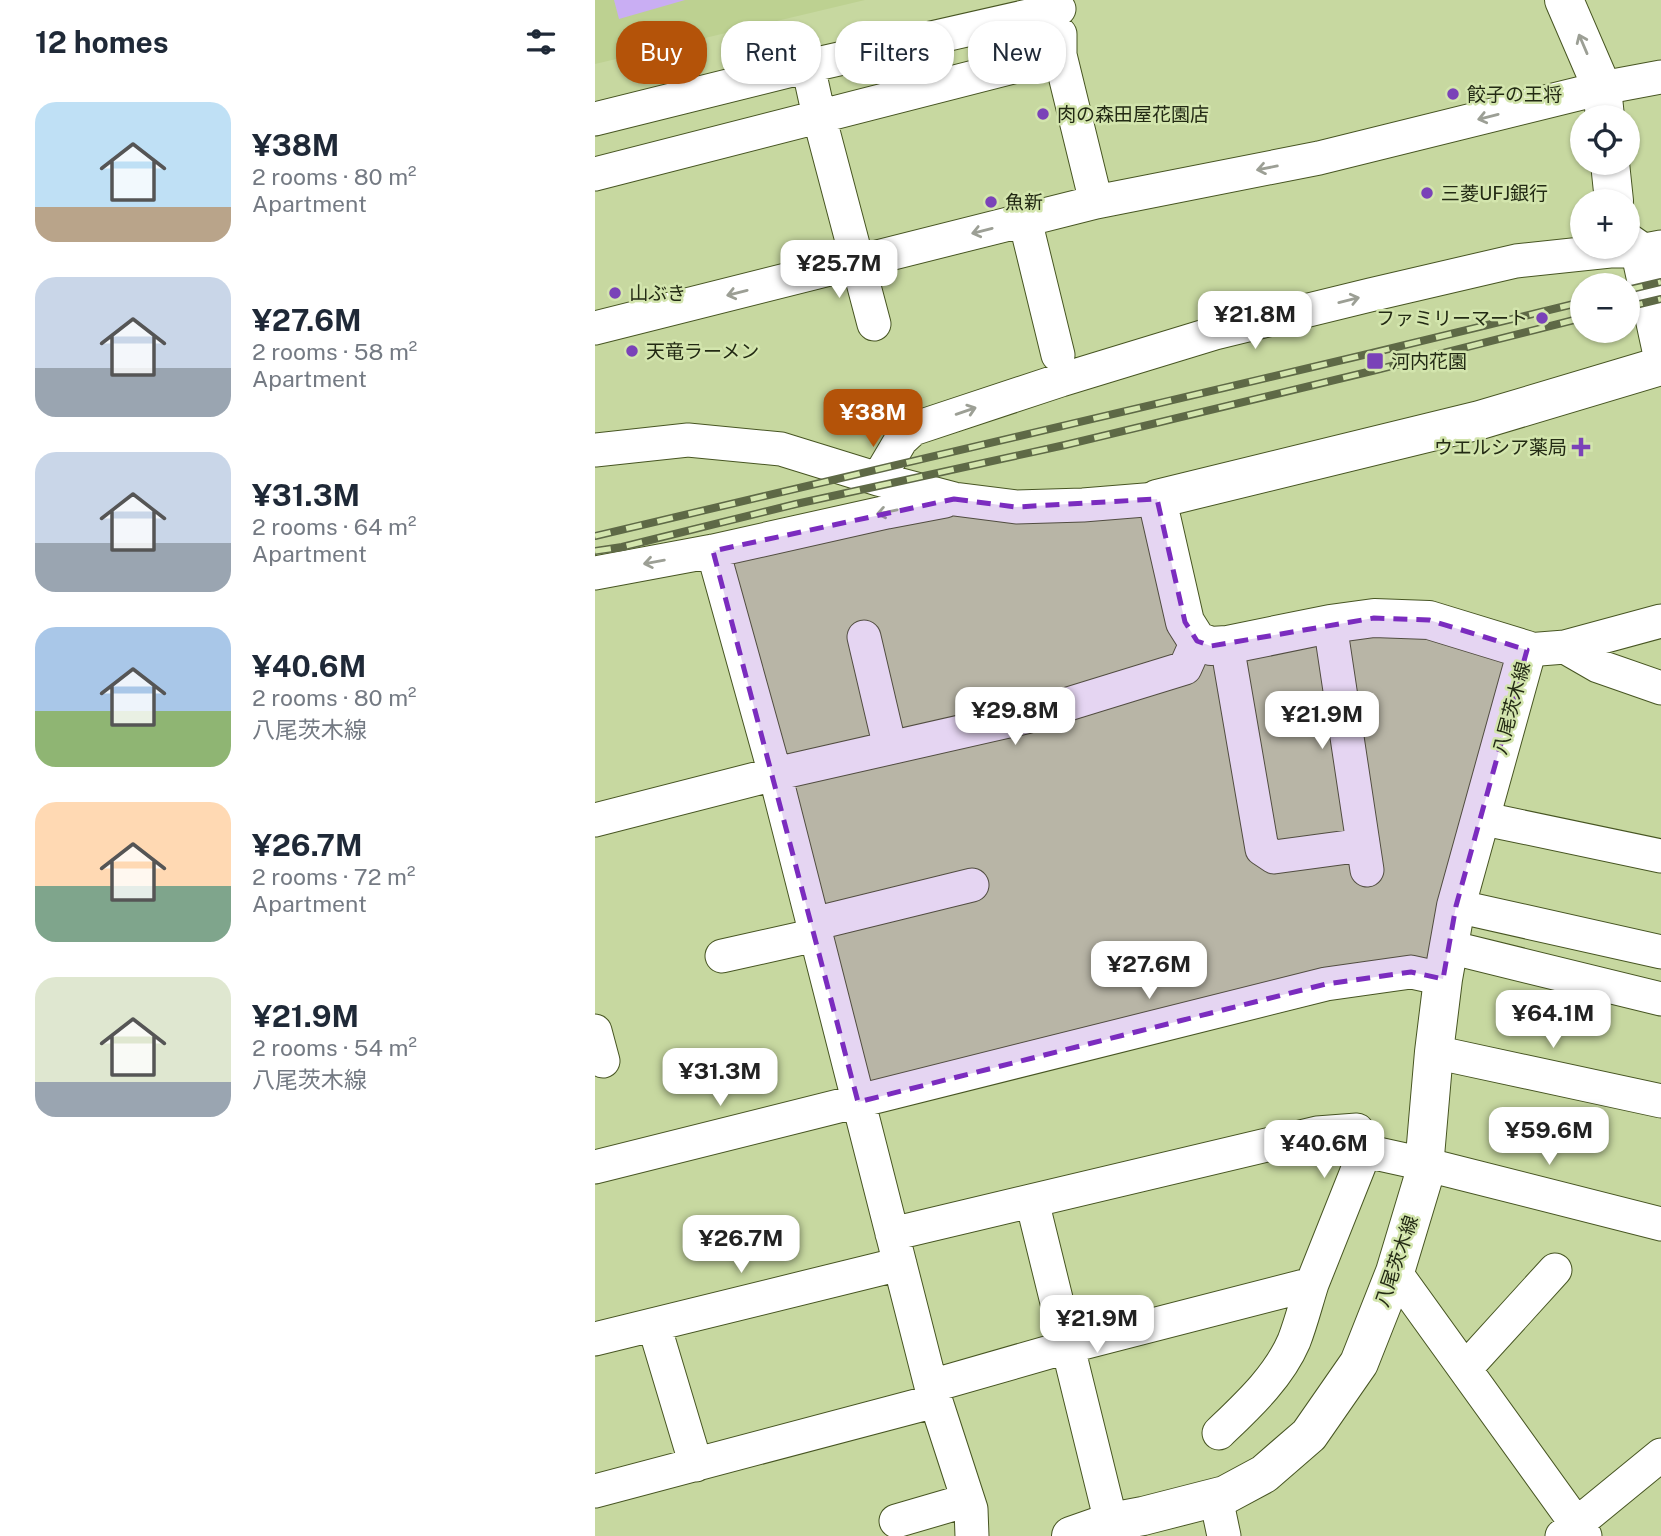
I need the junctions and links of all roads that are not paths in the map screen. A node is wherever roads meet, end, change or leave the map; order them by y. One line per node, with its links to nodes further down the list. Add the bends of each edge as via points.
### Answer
1 (1564, 0): 9 (main road, one-way to 1)
2 (1058, 4): 3 (street)
3 (821, 63)
4 (1066, 77): 13 (street)
5 (1661, 77): 9 (street)
6 (968, 78): 10 (street)
7 (736, 84): 11 (street)
8 (812, 84): 10 (street)
9 (1604, 103): 13 (street, one-way to 13)
10 (818, 116): 12 (street); 16 (street)
11 (595, 119)
12 (595, 174)
13 (1095, 202): 14 (street)
14 (1025, 220): 16 (street, one-way to 16); 20 (street)
15 (1643, 247): 19 (main road); 23 (street, one-way to 15, via 901,440 913,429 1202,337 1516,261)
16 (857, 263): 17 (street); 18 (street, one-way to 18)
17 (874, 324)
18 (595, 326)
19 (1661, 348)
20 (1058, 355)
21 (1661, 366): 25 (main road, via 1480,420)
22 (595, 450): 23 (street, via 688,440 781,449)
23 (878, 479): 24 (street)
24 (954, 499): 25 (street, via 1016,507); 26 (street, one-way to 26)
25 (1157, 499): 31 (main road, via 1185,622)
26 (713, 551): 27 (street, one-way to 27); 36 (street)
27 (595, 573)
28 (1661, 621): 32 (street)
29 (1329, 624): 31 (main road, 八尾茨木線); 31 (street, via 1365,857 1274,857 1262,849); 33 (main road, 八尾茨木線, via 1374,618 1429,620)
30 (864, 637): 35 (street)
31 (1212, 643): 35 (street, via 1185,668 1026,717)
32 (1565, 647): 33 (street); 34 (street, via 1598,666)
33 (1527, 650): 37 (main road, 八尾茨木線)
34 (1661, 688)
35 (890, 748): 36 (street)
36 (775, 774): 38 (street); 42 (street)
37 (1480, 818): 39 (street); 41 (main road, 八尾茨木線)
38 (595, 820)
39 (1661, 856)
40 (972, 885): 42 (street)
41 (1456, 906): 43 (street); 46 (main road, 八尾茨木線)
42 (814, 930): 45 (street); 51 (street)
43 (1601, 939): 44 (street); 47 (street)
44 (1661, 952)
45 (722, 956)
46 (1446, 963): 47 (street); 49 (main road, 八尾茨木線); 51 (street, via 1326,984)
47 (1592, 982): 48 (street)
48 (1661, 999)
49 (1434, 1052): 50 (street); 53 (main road, 八尾茨木線)
50 (1661, 1101)
51 (858, 1102): 54 (street); 57 (street)
52 (1365, 1151): 53 (street); 55 (street, via 1357,1130 1317,1132); 60 (street)
53 (1424, 1164): 56 (street); 59 (main road, 八尾茨木線)
54 (595, 1167)
55 (1032, 1201): 57 (street); 63 (street)
56 (1661, 1223)
57 (896, 1249): 61 (street); 65 (street)
58 (1555, 1270): 64 (street)
59 (1395, 1272): 64 (street); 70 (main road, 八尾茨木線, via 1359,1363 1309,1435 1264,1474)
60 (1312, 1284): 63 (street); 66 (street, via 1293,1342 1273,1376)
61 (655, 1325): 62 (street); 68 (street)
62 (595, 1339)
63 (1067, 1347): 65 (street); 73 (street)
64 (1465, 1369): 74 (street)
65 (933, 1394): 68 (street); 71 (street)
66 (1219, 1433)
67 (1661, 1455): 74 (street)
68 (696, 1465): 69 (street)
69 (595, 1491)
70 (1216, 1498): 73 (main road, 八尾茨木線); 77 (street)
71 (968, 1500): 72 (street); 75 (street)
72 (896, 1521)
73 (1129, 1525): 76 (main road, 八尾茨木線)
74 (1574, 1532)
75 (972, 1536)
76 (1071, 1536)
77 (1224, 1536)

